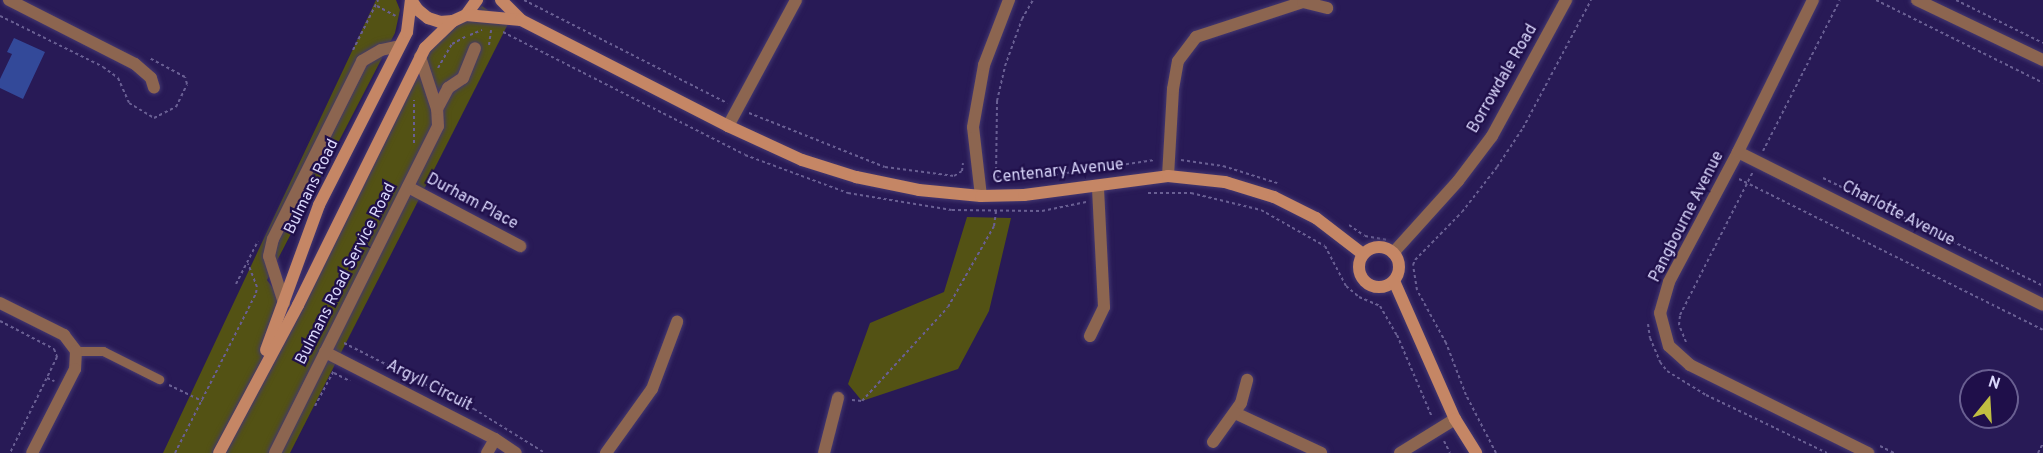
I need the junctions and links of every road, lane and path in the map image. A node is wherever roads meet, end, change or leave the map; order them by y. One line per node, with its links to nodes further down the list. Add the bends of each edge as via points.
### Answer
1 (9, 0): 28 (street, via 135,64 151,78)
2 (411, 0): 19 (street, via 428,18); 22 (street, Bulmans Road, via 410,22)
3 (477, 0): 17 (street)
4 (501, 0): 18 (street, Centenary Avenue)
5 (524, 0): 30 (path)
6 (796, 0): 30 (street)
7 (1010, 0): 42 (street, via 984,65 973,127)
8 (1033, 0): 37 (path, via 1008,56 997,101)
9 (1566, 0): 45 (street, Borrowdale Road, via 1492,136 1458,181)
10 (1591, 0): 88 (path, via 1523,128 1497,167 1413,265 1417,290)
11 (1813, 0): 35 (street, Pangbourne Avenue)
12 (1840, 0): 33 (path)
13 (1876, 0): 27 (path)
14 (1917, 0): 25 (street)
15 (1956, 0): 20 (path)
16 (1327, 8): 38 (street, via 1303,2 1196,38 1178,61)
17 (466, 15): 18 (street, Centenary Avenue); 19 (street, Bulmans Road)
18 (521, 20): 32 (street, Centenary Avenue)
19 (453, 21): 24 (street, Bulmans Road, via 431,40)
20 (2043, 43)
21 (452, 44): 26 (path)
22 (400, 46): 51 (street, Bulmans Road, via 319,205); 51 (street, via 381,50 362,61 273,239 270,256)
23 (475, 48): 29 (street, Bulmans Road Service Road, via 463,78)
24 (420, 57): 26 (street, Bulmans Road Service Road); 66 (street, Bulmans Road, via 298,305)
25 (2043, 60)
26 (428, 82): 29 (street); 31 (street, Bulmans Road Service Road); 34 (path, via 414,99)
27 (2043, 83)
28 (154, 88)
29 (448, 88): 31 (street, Bulmans Road Service Road)
30 (737, 108): 32 (street); 36 (path, via 885,167 954,176 962,171)
31 (437, 109): 41 (street, Bulmans Road Service Road, via 438,126)
32 (728, 126): 42 (street, Centenary Avenue, via 802,160 856,177 919,190)
33 (1764, 150)
34 (412, 152)
35 (1738, 152): 52 (street, Charlotte Avenue); 74 (street, Pangbourne Avenue, via 1670,282 1660,313 1669,346 1690,365)
36 (963, 156)
37 (996, 176)
38 (1168, 176): 40 (street, Centenary Avenue); 46 (street, Centenary Avenue, via 1225,182 1274,198 1316,218)
39 (1818, 176): 49 (path)
40 (1098, 187): 43 (street, Centenary Avenue); 57 (street, via 1104,307)
41 (408, 188): 44 (street, Durham Place); 61 (street, Bulmans Road Service Road)
42 (981, 196): 43 (street, Centenary Avenue)
43 (997, 196): 67 (path, via 994,226 948,307 862,401)
44 (520, 246)
45 (1393, 253): 46 (street, via 1376,247); 47 (street, via 1399,265)
46 (1363, 254): 47 (street, via 1358,267 1363,280 1381,288)
47 (1394, 281): 70 (street)
48 (236, 284): 68 (path, via 247,263 256,293)
49 (2043, 286)
50 (0, 303): 60 (street, via 64,335)
51 (284, 303): 66 (street, Bulmans Road)
52 (2043, 305)
53 (1647, 315): 89 (path, via 1650,338 1667,371 1706,395)
54 (0, 321): 62 (path, via 54,349 57,357)
55 (677, 322): 83 (street, via 652,389)
56 (2043, 330): 59 (path, via 1747,183 1680,315 1678,325)
57 (1090, 336)
58 (344, 343): 82 (path, via 474,409)
59 (1691, 350)
60 (76, 351): 64 (lane, via 103,351); 65 (street, via 75,369)
61 (325, 352): 71 (street, Argyll Circuit); 79 (street, Bulmans Road Service Road)
62 (47, 378): 65 (path); 75 (path)
63 (1247, 380): 69 (street, via 1242,403)
64 (163, 381): 68 (path)
65 (65, 387): 76 (street)
66 (249, 393): 78 (street, Bulmans Road)
67 (838, 398): 84 (street)
68 (202, 400): 77 (path)
69 (1235, 413): 72 (street); 85 (street)
70 (1455, 419): 86 (street); 87 (street)
71 (495, 439): 80 (street); 81 (street, Argyll Circuit)
72 (1213, 442)
73 (2043, 443): 91 (path)
74 (1870, 448): 90 (path)
75 (10, 453)
76 (32, 453)
77 (176, 453)
78 (219, 453)
79 (275, 453)
80 (487, 453)
81 (516, 453)
82 (545, 453)
83 (606, 453)
84 (824, 453)
85 (1321, 453)
86 (1400, 453)
87 (1476, 453)
88 (1496, 453)
89 (1827, 453)
90 (1894, 453)
91 (2038, 453)

